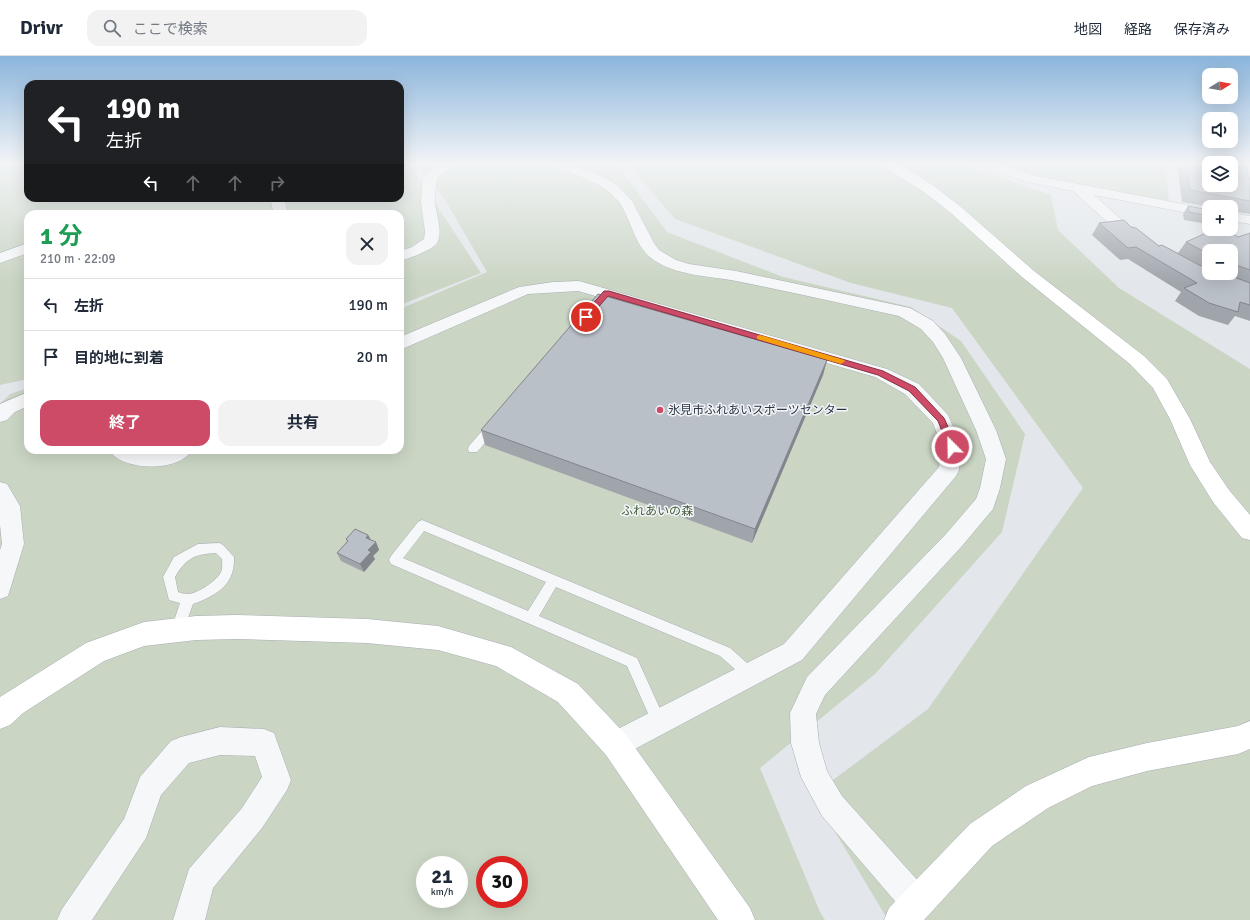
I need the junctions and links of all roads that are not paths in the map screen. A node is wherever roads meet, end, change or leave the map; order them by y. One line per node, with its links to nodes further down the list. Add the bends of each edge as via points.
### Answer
1 (428, 203): 11 (street, via 431,241)
2 (625, 203): 32 (street, via 651,252 676,266 904,312 927,325 952,358 986,430 996,459 985,503 954,540 816,686 803,713 805,743 815,777 832,806)
3 (947, 203): 21 (street, via 1028,274 1137,360 1160,384 1180,419 1201,465 1221,496)
4 (1096, 203): 9 (street, via 1120,226)
5 (1160, 203): 6 (street)
6 (1202, 212)
7 (1238, 218): 8 (street)
8 (1250, 220)
9 (1149, 245)
10 (24, 249): 12 (street)
11 (404, 255)
12 (0, 258)
13 (404, 342): 27 (street, via 525,290 579,286 604,296 881,373 912,389 941,420 952,447 949,470 793,652)
14 (24, 401): 15 (street, via 8,407)
15 (0, 415)
16 (498, 419): 17 (lane)
17 (473, 449)
18 (127, 454): 19 (street, via 135,458 157,461)
19 (173, 454)
20 (0, 490): 23 (street, via 9,506 13,544)
21 (1250, 531)
22 (554, 580): 25 (lane); 25 (lane, via 422,525 395,560); 27 (lane, via 725,652)
23 (0, 589)
24 (188, 600): 24 (lane, via 173,596 169,577 178,561 198,549 219,548 228,556 228,572 217,586); 26 (lane)
25 (531, 618): 29 (lane, via 632,662)
26 (176, 630): 28 (street, via 144,634 95,652); 31 (street, via 236,627 367,631 438,638 502,656 568,693)
27 (750, 674): 29 (street)
28 (0, 715)
29 (659, 722): 31 (street)
30 (1250, 735): 32 (street, via 1238,740 1147,757 1089,772 1037,797 981,835)
31 (616, 745): 35 (street)
32 (909, 911)
33 (73, 920): 34 (street, via 136,828 150,787 181,751 220,741 264,744 277,780 252,818 200,880)
34 (189, 920)
35 (738, 920)

